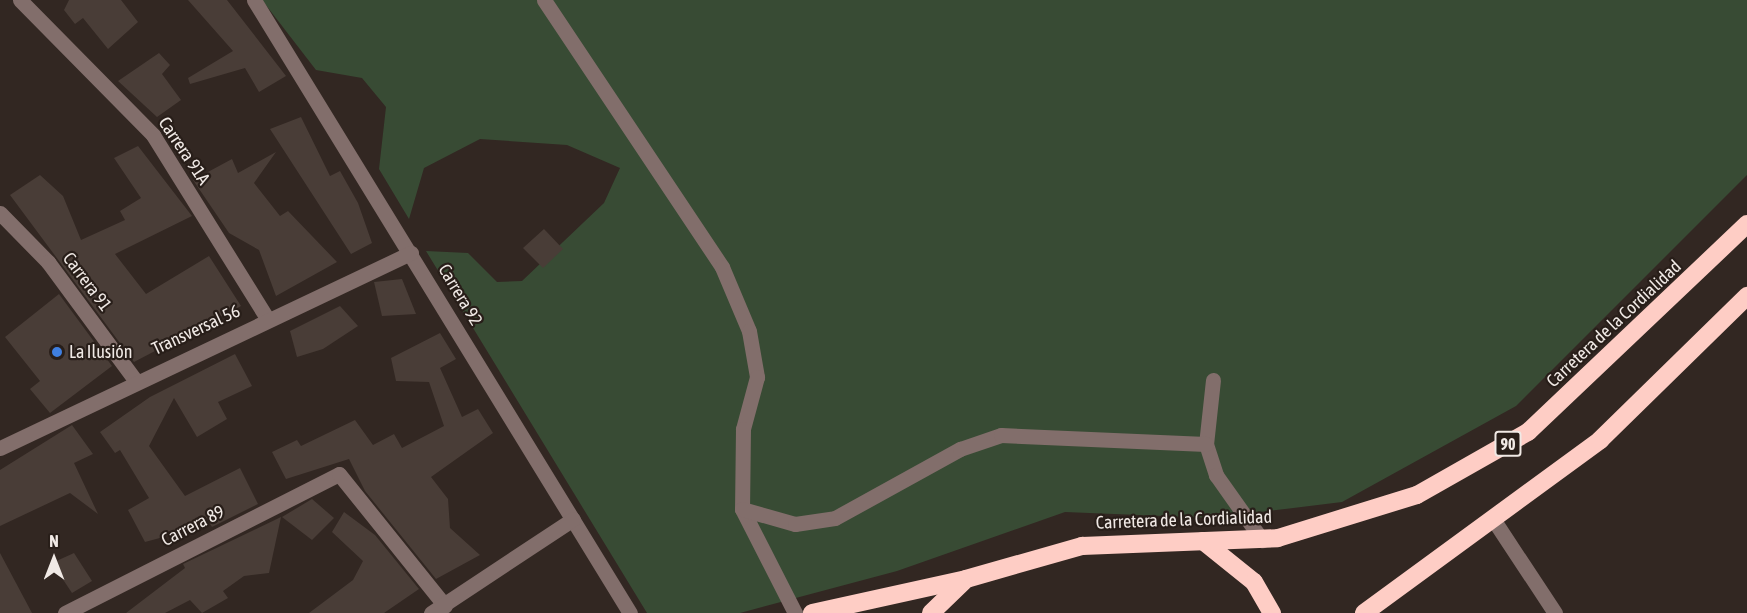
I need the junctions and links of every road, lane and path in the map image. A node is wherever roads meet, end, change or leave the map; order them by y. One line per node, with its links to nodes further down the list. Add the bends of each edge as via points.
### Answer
1 (20, 0): 8 (street, Carrera 91A, via 153,135)
2 (254, 0): 6 (street, Carrera 92)
3 (544, 0): 13 (street, via 722,267 749,332 757,376 743,429)
4 (0, 213): 9 (street, Carrera 91, via 48,262)
5 (1747, 224): 16 (highway, Carretera de la Cordialidad / 90, via 1528,432 1417,495 1344,522)
6 (411, 253): 8 (street, Transversal 56); 14 (street, Carrera 92)
7 (1747, 296): 15 (highway, via 1623,420)
8 (267, 318): 9 (street, Transversal 56)
9 (135, 380): 12 (street, Transversal 56)
10 (1213, 380): 11 (street)
11 (1206, 444): 13 (street, via 1001,435 960,449 835,518 795,524); 16 (street, via 1216,475)
12 (0, 448)
13 (742, 509): 23 (street)
14 (573, 519): 19 (street); 22 (street, Carrera 92)
15 (1496, 522): 27 (highway); 28 (street)
16 (1262, 540): 17 (highway, Carretera de la Cordialidad / 90)
17 (1203, 541): 18 (highway, Carretera de la Cordialidad, via 1082,546); 26 (highway, via 1254,582)
18 (966, 579): 24 (highway, Carretera de la Cordialidad); 25 (highway)
19 (445, 606): 20 (street, Carrera 89, via 339,474); 21 (street)
20 (65, 613)
21 (431, 613)
22 (630, 613)
23 (795, 613)
24 (812, 613)
25 (932, 613)
26 (1272, 613)
27 (1364, 613)
28 (1555, 613)

